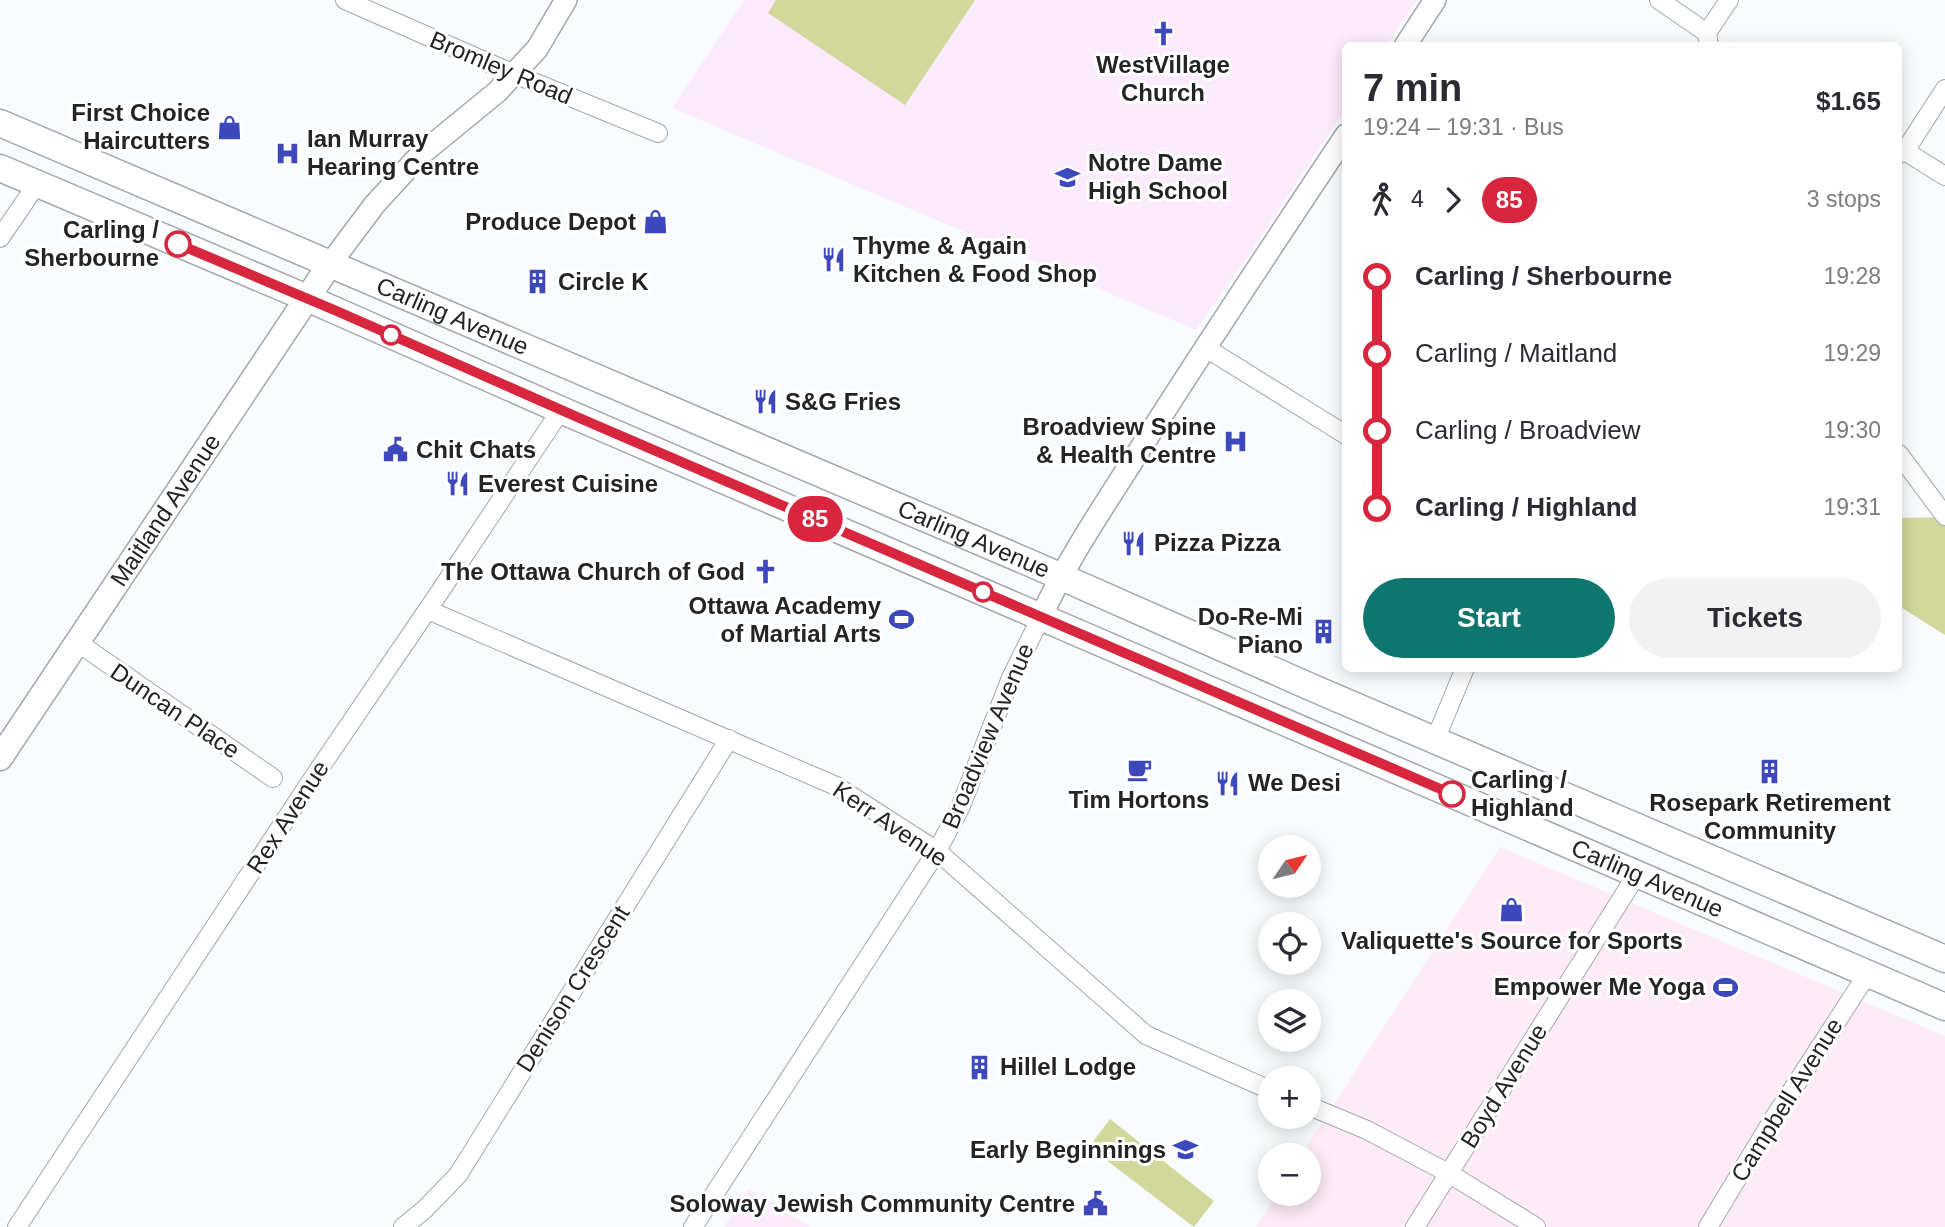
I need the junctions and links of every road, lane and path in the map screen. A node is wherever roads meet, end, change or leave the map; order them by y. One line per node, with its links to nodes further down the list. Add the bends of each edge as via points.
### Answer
1 (345, 0): 8 (street, Bromley Road)
2 (566, 0): 8 (street, via 537,49)
3 (1435, 0): 7 (street)
4 (1659, 0): 6 (street)
5 (1729, 0): 6 (street)
6 (1708, 39)
7 (1408, 42)
8 (514, 74): 11 (street, Bromley Road); 18 (street, via 420,155 375,204)
9 (1945, 89): 13 (street)
10 (0, 123): 18 (main road, Carling Avenue)
11 (658, 133)
12 (1342, 141): 20 (street, Broadview Avenue)
13 (1902, 152): 15 (street)
14 (0, 169): 16 (main road, Carling Avenue)
15 (1945, 176)
16 (37, 184): 17 (street); 19 (main road, Carling Avenue)
17 (0, 238)
18 (330, 264): 19 (main road, Maitland Avenue); 25 (main road, Carling Avenue)
19 (307, 298): 21 (main road, Carling Avenue); 28 (main road, Maitland Avenue)
20 (1206, 348): 22 (street); 25 (street, Broadview Avenue)
21 (561, 410): 26 (street, Rex Avenue); 27 (main road, Carling Avenue)
22 (1342, 433)
23 (1902, 458): 24 (street)
24 (1945, 516)
25 (1059, 577): 27 (street, Broadview Avenue); 31 (main road, Carling Avenue)
26 (428, 610): 30 (street, Kerr Avenue); 42 (street, Rex Avenue)
27 (1041, 617): 34 (street, Broadview Avenue); 35 (main road, Carling Avenue)
28 (77, 642): 32 (main road, Maitland Avenue); 33 (street, Duncan Place)
29 (1463, 672): 31 (street)
30 (729, 739): 34 (street, Kerr Avenue, via 836,786); 43 (street, Denison Crescent, via 458,1175)
31 (1435, 740): 36 (main road, Carling Avenue)
32 (0, 758)
33 (273, 778)
34 (937, 852): 39 (street, Kerr Avenue, via 1146,1035); 44 (street, Broadview Avenue)
35 (1637, 874): 37 (main road, Carling Avenue); 41 (street, Boyd Avenue)
36 (1945, 959)
37 (1868, 973): 38 (main road, Carling Avenue); 47 (street, Campbell Avenue)
38 (1945, 1007)
39 (1258, 1085)
40 (1321, 1111): 41 (street)
41 (1450, 1174): 45 (street, Boyd Avenue); 46 (street)
42 (17, 1227)
43 (403, 1227)
44 (693, 1227)
45 (1415, 1227)
46 (1536, 1227)
47 (1708, 1227)

